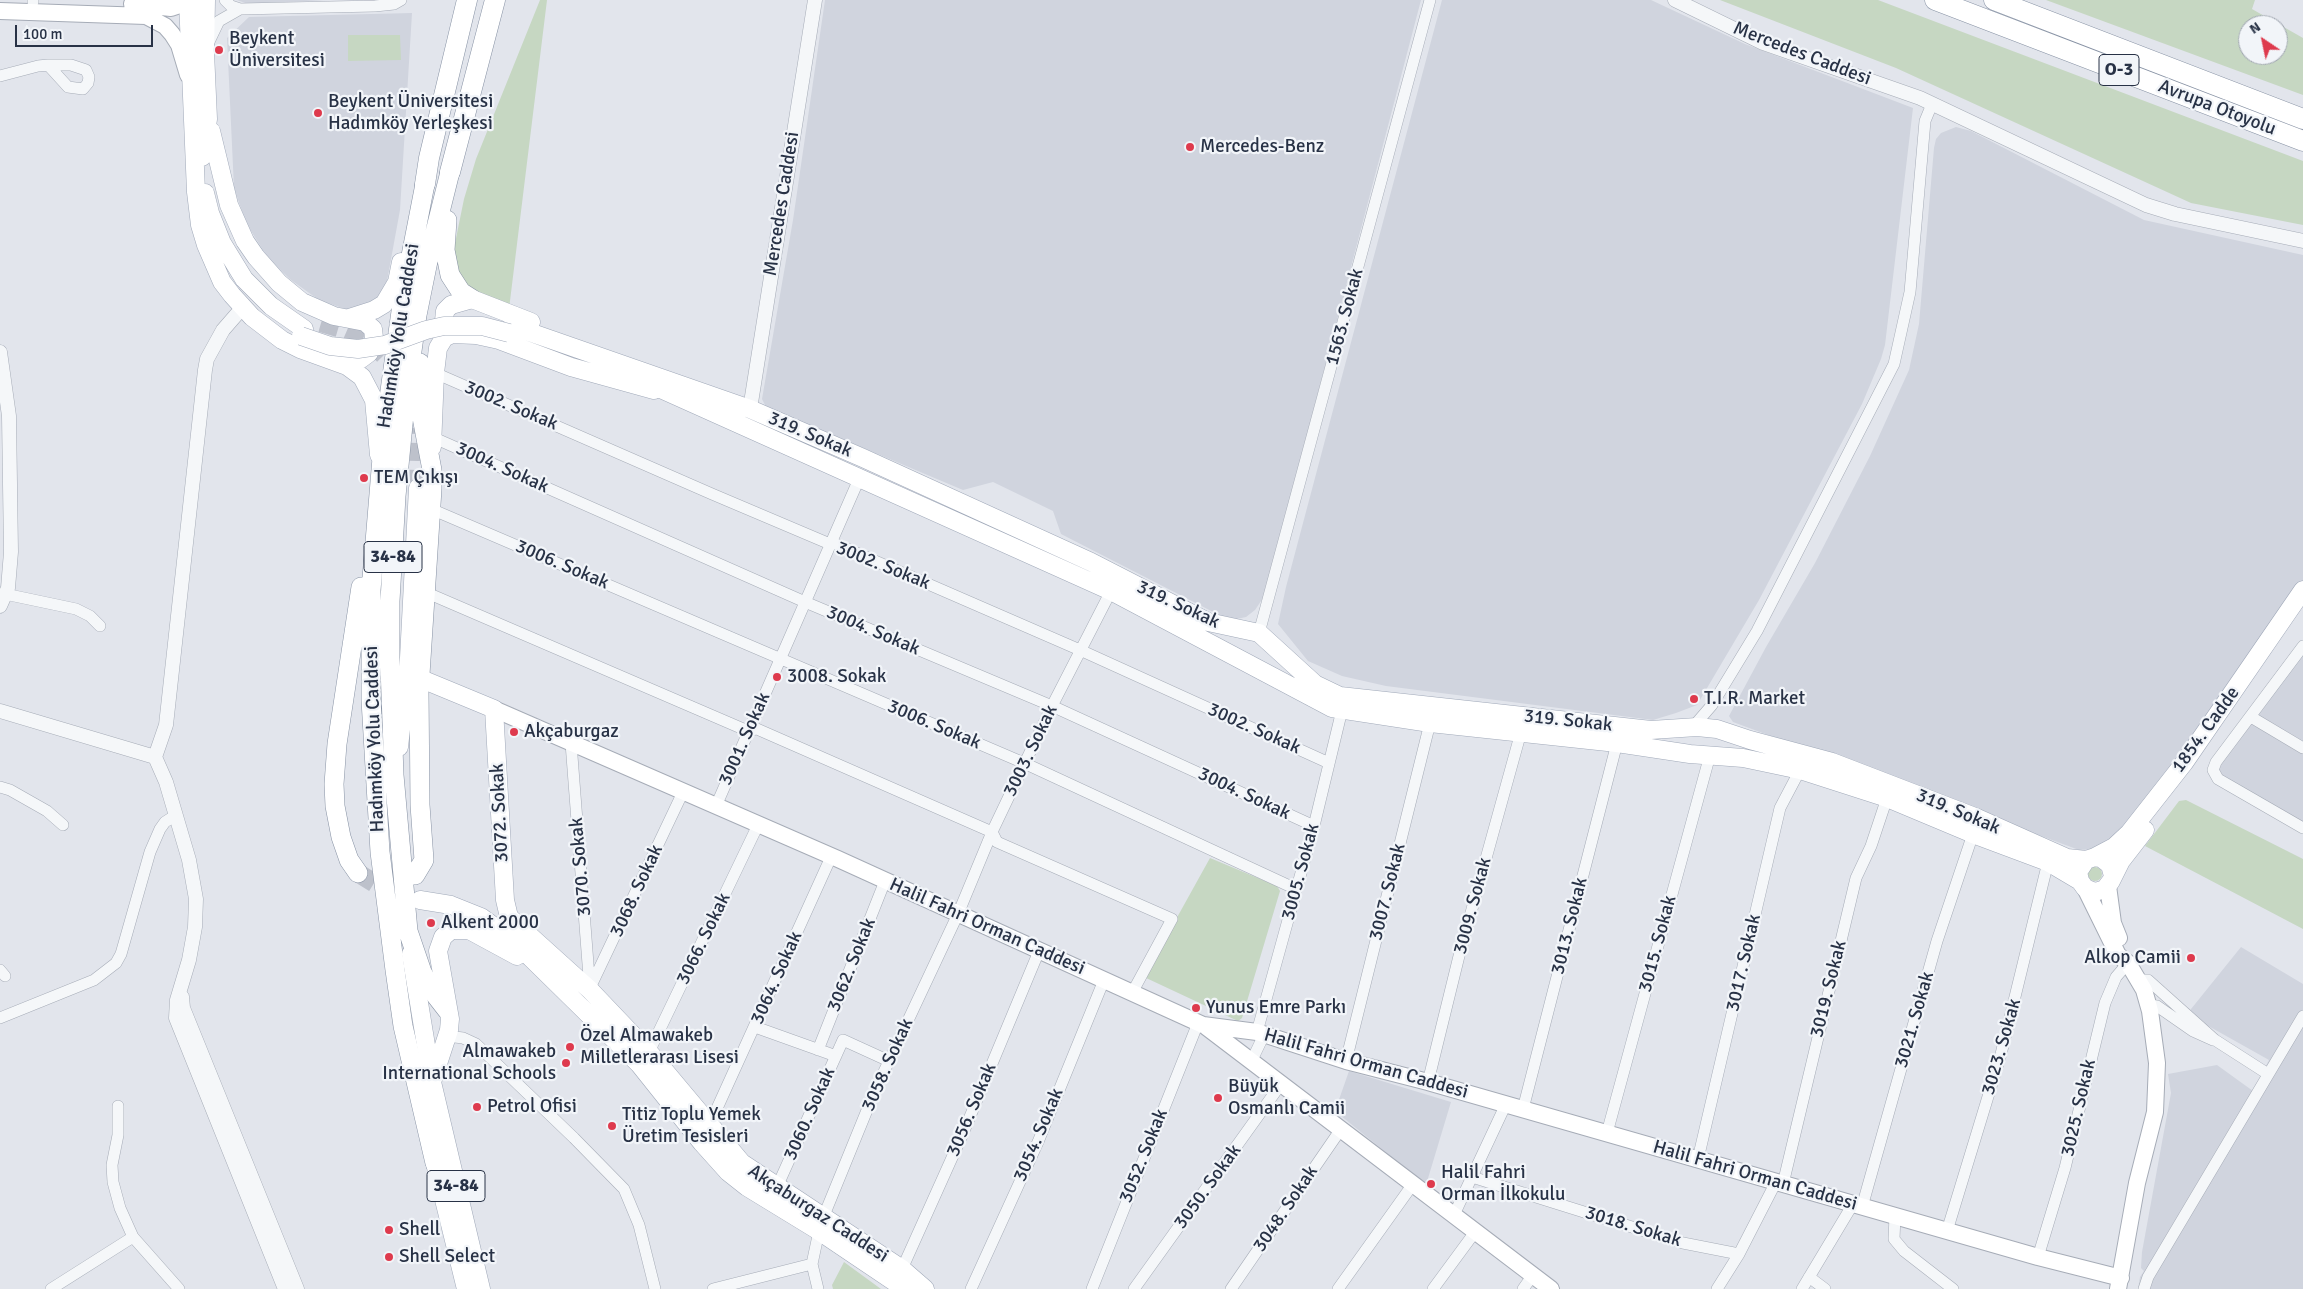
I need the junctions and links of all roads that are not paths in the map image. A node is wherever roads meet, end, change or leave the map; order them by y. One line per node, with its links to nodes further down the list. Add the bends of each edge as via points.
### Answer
1 (182, 0): 17 (main road)
2 (188, 0): 21 (main road)
3 (206, 0): 18 (main road)
4 (225, 0): 15 (street)
5 (401, 0): 15 (street, via 375,6)
6 (467, 0): 27 (highway)
7 (495, 0): 26 (highway)
8 (815, 0): 42 (street, Mercedes Caddesi)
9 (1430, 0): 57 (street, 1563. Sokak)
10 (1674, 0): 22 (street, Mercedes Caddesi, via 1763,43 1898,89)
11 (1935, 0): 25 (highway, Avrupa Otoyolu / O-3)
12 (1994, 0): 24 (highway, Avrupa Otoyolu / O-3)
13 (0, 1): 14 (main road)
14 (33, 1): 17 (main road)
15 (240, 9): 18 (street, via 219,21)
16 (0, 11): 17 (main road)
17 (162, 15): 21 (main road, via 176,39)
18 (204, 52): 23 (main road)
19 (48, 65): 20 (street)
20 (0, 76)
21 (190, 79): 28 (main road)
22 (1932, 104): 29 (street, Mercedes Caddesi, via 2146,205); 65 (street, via 1925,121 1910,292 1894,364 1757,631)
23 (208, 119): 32 (main road, via 229,205 256,256 279,283 302,302 323,313); 34 (main road, via 202,150 202,176 210,213 222,243 251,288 288,319)
24 (2303, 119)
25 (2303, 141)
26 (450, 172): 30 (highway, via 445,240 447,264 455,285); 36 (highway, Hadımköy Yolu Caddesi / 34-84, via 429,256)
27 (425, 184): 32 (main road, via 410,222 392,294 374,310); 44 (highway, Hadımköy Yolu Caddesi / 34-84, via 403,297)
28 (198, 209): 31 (main road, via 216,270); 34 (main road, via 238,283 272,316)
29 (2303, 241)
30 (472, 299): 35 (main road, via 451,305 445,312 446,329); 40 (main road, via 636,362)
31 (243, 308): 38 (main road, via 282,340); 81 (street, via 223,330 206,365 166,725)
32 (346, 319): 38 (main road, via 370,325 374,338 368,353 361,359)
33 (511, 329): 34 (main road, via 480,318 446,318 381,338 348,342); 40 (main road, 319. Sokak); 41 (main road, 319. Sokak)
34 (309, 330)
35 (452, 334): 39 (main road, via 444,338 438,348); 41 (main road, via 499,340 571,368)
36 (414, 340): 45 (highway, via 420,359 421,412); 86 (highway, Hadımköy Yolu Caddesi / 34-84, via 397,479 390,601)
37 (0, 352): 54 (street, via 9,416 11,517 11,569)
38 (338, 362): 44 (main road, via 355,370 372,392 376,446)
39 (435, 374): 43 (main road); 50 (street, 3002. Sokak)
40 (660, 376): 42 (main road, 319. Sokak)
41 (673, 395): 46 (main road, 319. Sokak)
42 (750, 409): 57 (main road, 319. Sokak, via 1083,558 1208,622)
43 (432, 437): 45 (main road); 55 (street, 3004. Sokak)
44 (381, 465): 49 (highway, Hadımköy Yolu Caddesi / 34-84)
45 (432, 470): 48 (highway)
46 (859, 479): 50 (street, 3001. Sokak); 52 (main road, 319. Sokak)
47 (418, 488): 86 (main road, via 409,658)
48 (431, 509): 53 (highway); 61 (street, 3006. Sokak)
49 (376, 533): 101 (highway, via 367,556 361,588 335,765 335,806 341,837 349,860); 145 (highway, Hadımköy Yolu Caddesi / 34-84, via 371,590 371,700 380,852 403,1026)
50 (830, 544): 55 (street, 3001. Sokak); 59 (street, 3002. Sokak)
51 (2303, 590): 83 (main road, 1854. Cadde)
52 (1111, 591): 59 (street, 3003. Sokak); 60 (main road, 319. Sokak)
53 (425, 592): 64 (highway); 74 (street)
54 (2, 600): 56 (street, via 76,609)
55 (805, 602): 61 (street, 3001. Sokak); 66 (street, 3004. Sokak)
56 (100, 626)
57 (1256, 634): 60 (main road, via 1234,637); 63 (main road, via 1269,648 1260,662); 72 (main road, 319. Sokak, via 1315,684 1340,696 1651,730)
58 (2303, 646): 62 (street)
59 (1080, 650): 66 (street, 3003. Sokak); 82 (street, 3002. Sokak)
60 (1232, 656): 63 (main road, 319. Sokak)
61 (779, 660): 74 (street, 3001. Sokak); 84 (street, 3006. Sokak)
62 (2298, 662): 70 (street)
63 (1250, 665): 68 (main road, 319. Sokak, via 1332,708)
64 (420, 678): 67 (main road, Halil Fahri Orman Caddesi); 102 (highway, via 420,795 424,860)
65 (1712, 705): 72 (street); 73 (street)
66 (1052, 706): 84 (street, 3003. Sokak); 94 (street, 3004. Sokak)
67 (494, 708): 76 (main road, Halil Fahri Orman Caddesi); 109 (main road, 3072. Sokak, via 505,900)
68 (1342, 710): 71 (main road, 319. Sokak); 82 (street, 3005. Sokak)
69 (0, 711): 81 (street)
70 (2251, 717): 78 (street); 95 (street, via 2216,762 2214,774)
71 (1430, 723): 75 (main road, 319. Sokak); 132 (street, 3007. Sokak)
72 (1693, 727): 73 (main road, 319. Sokak); 79 (main road, via 1685,742)
73 (1717, 729): 80 (main road, via 1718,744); 99 (main road, 319. Sokak, via 1832,762 1967,814 2067,858)
74 (748, 731): 90 (street, 3001. Sokak); 96 (street, via 757,729)
75 (1521, 732): 77 (main road, 319. Sokak); 136 (street, 3009. Sokak)
76 (571, 743): 88 (main road, Halil Fahri Orman Caddesi); 117 (street, 3070. Sokak)
77 (1617, 743): 79 (main road, 319. Sokak); 140 (street, 3013. Sokak)
78 (2303, 748)
79 (1690, 754): 80 (main road, 319. Sokak)
80 (1710, 755): 85 (main road, 319. Sokak); 143 (street, 3015. Sokak)
81 (155, 757): 91 (street)
82 (1329, 763): 94 (street, 3005. Sokak)
83 (2184, 763): 99 (main road, 1854. Cadde, via 2124,838); 104 (main road, via 2152,821 2121,861)
84 (1024, 764): 96 (street, 3003. Sokak); 106 (street, 3006. Sokak)
85 (1800, 770): 89 (main road, 319. Sokak); 144 (street, 3017. Sokak, via 1778,816)
86 (394, 775): 102 (highway, Hadımköy Yolu Caddesi / 34-84)
87 (0, 787): 92 (street, via 47,812)
88 (683, 792): 90 (main road, Halil Fahri Orman Caddesi); 117 (street, 3068. Sokak)
89 (1887, 798): 97 (main road, 319. Sokak); 147 (street, 3019. Sokak, via 1856,878)
90 (716, 806): 93 (main road, Halil Fahri Orman Caddesi)
91 (176, 815): 116 (street, via 194,877 196,899 195,927); 123 (street, via 165,822 150,852 116,963 94,980)
92 (63, 825)
93 (758, 825): 98 (main road, Halil Fahri Orman Caddesi); 130 (street, 3066. Sokak)
94 (1314, 826): 106 (street, 3005. Sokak)
95 (2303, 828)
96 (992, 832): 108 (street, 3003. Sokak); 118 (street, via 997,842 1172,918)
97 (1973, 834): 100 (main road, 319. Sokak); 150 (street, 3021. Sokak, via 1937,941)
98 (831, 857): 103 (main road, Halil Fahri Orman Caddesi); 125 (street, 3064. Sokak)
99 (2090, 859): 104 (main road, via 2101,858 2110,865); 105 (main road, via 2080,868)
100 (2048, 862): 105 (main road, 319. Sokak); 154 (street, 3023. Sokak, via 2001,1054)
101 (358, 873)
102 (409, 876): 110 (highway, 34-84)
103 (885, 881): 108 (main road, Halil Fahri Orman Caddesi); 128 (street, 3062. Sokak)
104 (2111, 881): 105 (main road, via 2100,891); 112 (main road, via 2113,922)
105 (2082, 885): 112 (main road, via 2118,955)
106 (1296, 889): 126 (street, 3005. Sokak)
107 (420, 900): 115 (main road, via 451,904 481,917)
108 (958, 914): 111 (main road, Halil Fahri Orman Caddesi); 131 (street, 3058. Sokak)
109 (509, 917): 117 (main road, Akçaburgaz Caddesi)
110 (408, 931): 120 (highway, via 422,972); 135 (main road, 34-84)
111 (1039, 951): 113 (main road, Halil Fahri Orman Caddesi); 160 (street, 3056. Sokak)
112 (2128, 963): 114 (main road); 158 (street, 3025. Sokak, via 2116,977 2105,1003 2065,1168)
113 (1104, 980): 118 (main road, Halil Fahri Orman Caddesi); 175 (street, 3054. Sokak, via 1038,1142)
114 (2139, 980): 119 (main road); 121 (street, via 2148,980)
115 (558, 985): 120 (main road, via 489,940 469,930 451,930 443,937 438,950); 130 (main road, Akçaburgaz Caddesi)
116 (181, 987): 166 (street, via 175,1010 180,1029); 167 (street, via 183,1008)
117 (590, 990): 130 (main road, Akçaburgaz Caddesi)
118 (1132, 993): 124 (main road, Halil Fahri Orman Caddesi)
119 (2148, 1005): 121 (street); 163 (main road, via 2156,1046 2157,1099 2137,1183)
120 (447, 1010): 127 (main road, via 450,1019)
121 (2176, 1013): 134 (street, via 2203,1037 2215,1040)
122 (2303, 1016): 134 (street)
123 (0, 1018)
124 (1201, 1024): 126 (main road, Halil Fahri Orman Caddesi); 133 (main road); 176 (street, 3052. Sokak)
125 (754, 1027): 128 (street); 141 (street, 3064. Sokak)
126 (1260, 1034): 132 (main road, Halil Fahri Orman Caddesi); 133 (street, 3005. Sokak)
127 (447, 1036): 135 (main road); 170 (street, via 476,1044 624,1189 639,1225)
128 (818, 1050): 129 (street)
129 (836, 1056): 131 (street, 3060. Sokak, via 843,1040); 149 (street, 3060. Sokak)
130 (644, 1058): 141 (main road, Akçaburgaz Caddesi); 153 (main road, Akçaburgaz Caddesi, via 702,1143 728,1172 747,1187)
131 (889, 1061): 153 (street, 3058. Sokak)
132 (1346, 1061): 136 (main road, Halil Fahri Orman Caddesi)
133 (1251, 1062): 137 (main road)
134 (2268, 1074): 187 (street, via 2148,1276)
135 (432, 1082): 169 (main road, 34-84)
136 (1428, 1082): 138 (main road, Halil Fahri Orman Caddesi)
137 (1281, 1084): 142 (main road); 177 (street, 3050. Sokak)
138 (1506, 1104): 140 (main road, Halil Fahri Orman Caddesi); 146 (street)
139 (118, 1106): 156 (street, via 113,1182)
140 (1523, 1109): 143 (main road, Halil Fahri Orman Caddesi)
141 (708, 1126): 149 (main road, Akçaburgaz Caddesi, via 742,1163)
142 (1341, 1129): 148 (main road); 178 (street, 3048. Sokak)
143 (1607, 1133): 144 (main road, Halil Fahri Orman Caddesi)
144 (1698, 1159): 147 (main road, Halil Fahri Orman Caddesi)
145 (435, 1163): 168 (main road, Hadımköy Yolu Caddesi / 34-84)
146 (1472, 1177): 151 (street); 157 (street, 3018. Sokak, via 1665,1238)
147 (1779, 1183): 150 (main road, Halil Fahri Orman Caddesi); 157 (street, 3019. Sokak)
148 (1413, 1184): 151 (main road); 179 (street)
149 (777, 1187): 153 (main road, Akçaburgaz Caddesi)
150 (1858, 1205): 152 (main road, Halil Fahri Orman Caddesi); 162 (street, 3021. Sokak)
151 (1454, 1215): 155 (main road)
152 (1895, 1216): 154 (main road, Halil Fahri Orman Caddesi); 186 (street, via 1894,1239 1904,1251)
153 (821, 1224): 159 (street, 3058. Sokak); 160 (main road, Akçaburgaz Caddesi); 173 (main road, Akçaburgaz Caddesi)
154 (1947, 1231): 158 (main road, Halil Fahri Orman Caddesi)
155 (1475, 1232): 161 (main road); 180 (street)
156 (133, 1237): 164 (street); 165 (street)
157 (1739, 1254): 183 (street, 3019. Sokak)
158 (2038, 1257): 163 (main road, Halil Fahri Orman Caddesi)
159 (812, 1264): 171 (street); 172 (street)
160 (902, 1269): 174 (main road, Akçaburgaz Caddesi)
161 (1533, 1275): 181 (street); 182 (main road)
162 (1809, 1277): 184 (street, 3021. Sokak); 185 (street)
163 (2119, 1283)
164 (51, 1289)
165 (179, 1289)
166 (285, 1289)
167 (297, 1289)
168 (466, 1289)
169 (481, 1289)
170 (655, 1289)
171 (713, 1289)
172 (818, 1289)
173 (904, 1289)
174 (925, 1289)
175 (971, 1289)
176 (1092, 1289)
177 (1134, 1289)
178 (1231, 1289)
179 (1338, 1289)
180 (1433, 1289)
181 (1523, 1289)
182 (1551, 1289)
183 (1717, 1289)
184 (1802, 1289)
185 (1825, 1289)
186 (1953, 1289)
187 (2144, 1289)

